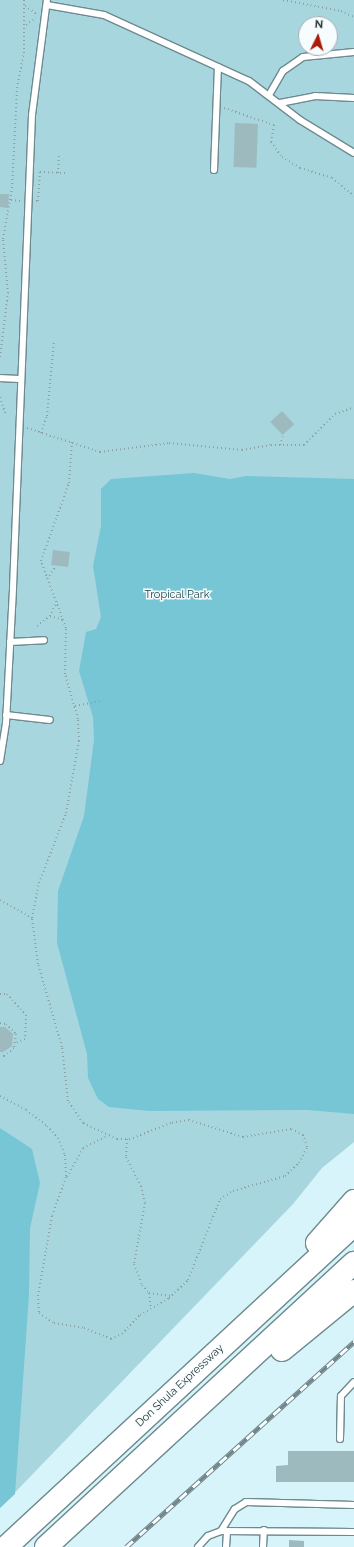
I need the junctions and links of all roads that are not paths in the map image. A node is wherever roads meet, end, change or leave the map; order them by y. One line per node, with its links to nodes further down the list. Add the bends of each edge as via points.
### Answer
1 (47, 3): 3 (lane, via 104,15); 10 (lane, via 32,115)
2 (354, 52): 4 (lane, via 303,57 283,71)
3 (218, 67): 4 (lane); 8 (lane)
4 (269, 95): 6 (lane)
5 (354, 98): 6 (lane, via 315,96)
6 (280, 103): 7 (lane, via 300,120)
7 (354, 153)
8 (214, 170)
9 (0, 378): 10 (lane)
10 (21, 379): 12 (lane)
11 (44, 640): 12 (lane)
12 (10, 642): 13 (lane)
13 (6, 715): 14 (lane); 15 (lane)
14 (50, 720)
15 (0, 761)
16 (354, 1201): 19 (highway, via 321,1236)
17 (354, 1225): 19 (highway, Don Shula Expressway)
18 (354, 1263): 21 (highway)
19 (298, 1275): 28 (highway, Don Shula Expressway)
20 (354, 1291): 21 (highway, via 275,1355)
21 (251, 1361): 29 (highway)
22 (354, 1382): 23 (lane, via 341,1396)
23 (340, 1439)
24 (354, 1505): 26 (lane, via 246,1502 235,1509)
25 (264, 1530): 26 (lane); 27 (lane); 32 (lane)
26 (224, 1531): 30 (lane, via 208,1536); 31 (lane)
27 (354, 1532)
28 (6, 1547)
29 (46, 1547)
30 (198, 1547)
31 (226, 1547)
32 (263, 1547)

